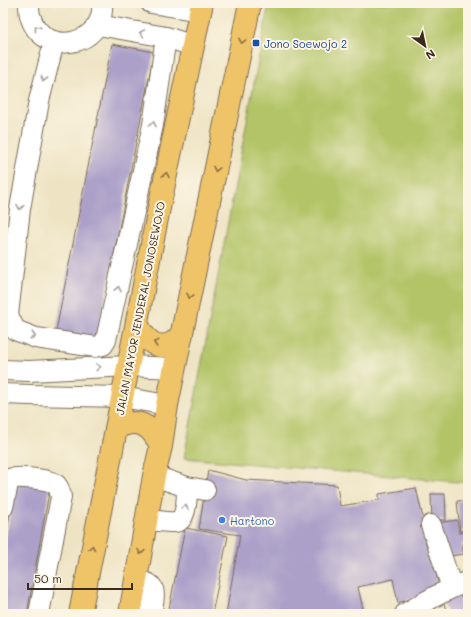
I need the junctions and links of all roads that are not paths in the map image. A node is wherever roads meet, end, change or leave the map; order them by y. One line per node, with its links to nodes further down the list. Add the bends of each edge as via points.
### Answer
1 (29, 3): 8 (street, one-way to 1, via 43,36 34,26)
2 (102, 3): 6 (street, via 102,15)
3 (151, 3): 5 (street)
4 (250, 3): 13 (main road, one-way to 13)
5 (201, 7): 9 (main road, JALAN MAYOR JENDERAL JONOSEWOJO)
6 (98, 25): 7 (street, one-way to 6); 8 (street, via 79,41)
7 (166, 37): 9 (street); 10 (street, one-way to 7, via 153,125)
8 (54, 42): 10 (street, one-way to 10, via 39,101 20,209 8,315 15,330 36,338 96,347 103,345)
9 (193, 46): 11 (main road, JALAN MAYOR JENDERAL JONOSEWOJO, one-way to 9)
10 (136, 204): 11 (street)
11 (159, 208): 12 (main road, JALAN MAYOR JENDERAL JONOSEWOJO)
12 (137, 323): 13 (main road, one-way to 12, via 166,345 154,344 141,332); 14 (main road, JALAN MAYOR JENDERAL JONOSEWOJO)
13 (182, 334): 15 (main road)
14 (128, 366): 15 (street); 16 (street, one-way to 14); 20 (main road, JALAN MAYOR JENDERAL JONOSEWOJO)
15 (175, 368): 21 (main road)
16 (59, 369): 17 (street); 19 (street)
17 (3, 370)
18 (3, 394): 19 (street)
19 (61, 396): 20 (street)
20 (122, 397): 21 (street); 22 (main road, JALAN MAYOR JENDERAL JONOSEWOJO)
21 (167, 405): 23 (main road)
22 (116, 428): 23 (main road, via 133,422 141,423 152,430); 33 (main road, JALAN MAYOR JENDERAL JONOSEWOJO, one-way to 22)
23 (161, 446): 24 (main road)
24 (154, 476): 27 (main road); 27 (street, one-way to 24, via 179,521 184,516 187,496 196,489)
25 (6, 480): 26 (street); 32 (street, via 14,477 36,479 54,484 60,490 61,497)
26 (3, 507)
27 (147, 520): 29 (main road, one-way to 29)
28 (431, 525): 30 (street)
29 (136, 580): 34 (main road); 35 (street, via 150,584 153,589)
30 (460, 584): 31 (street)
31 (418, 610)
32 (39, 614)
33 (80, 614)
34 (130, 614)
35 (151, 614)

